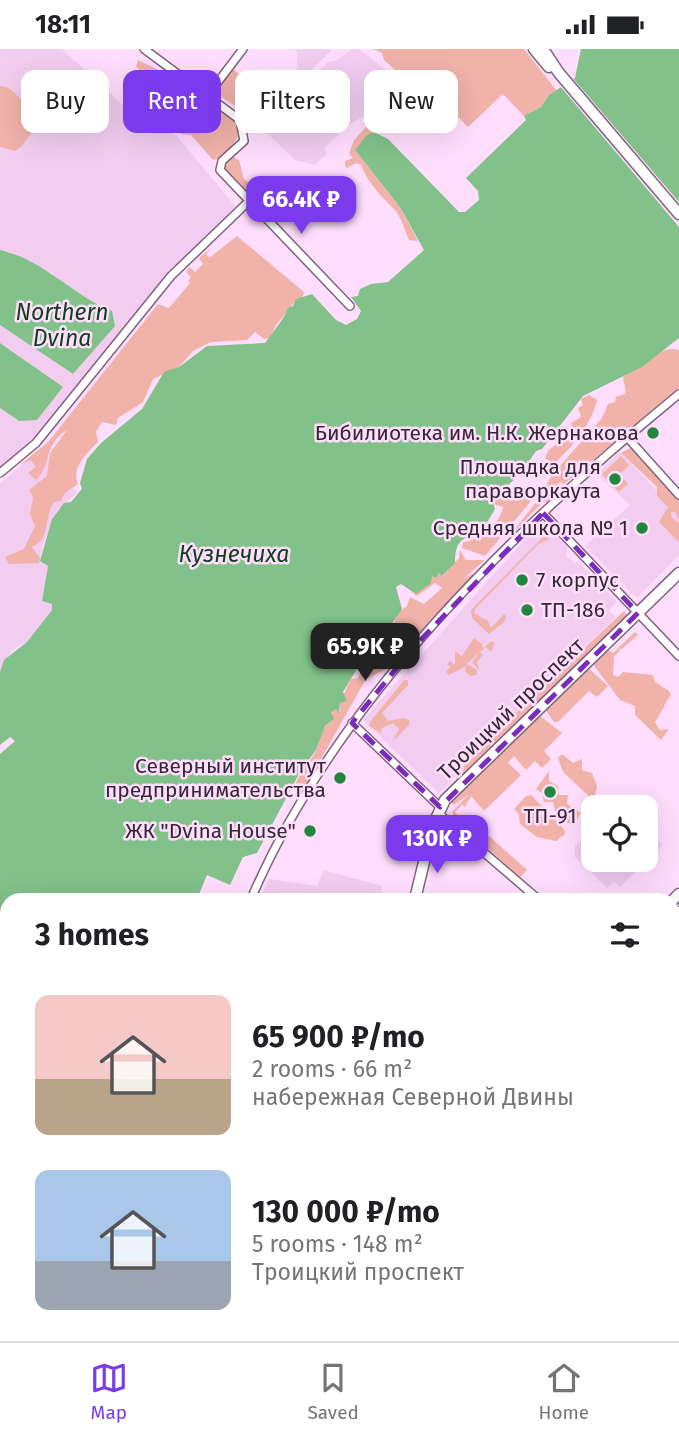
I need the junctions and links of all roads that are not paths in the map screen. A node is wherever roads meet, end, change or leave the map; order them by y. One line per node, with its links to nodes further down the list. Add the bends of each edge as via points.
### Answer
1 (144, 49): 6 (street)
2 (243, 49): 7 (street)
3 (534, 49): 5 (main road)
4 (542, 49): 5 (main road)
5 (554, 68): 10 (main road)
6 (173, 70)
7 (221, 78)
8 (221, 104): 9 (street, via 236,115 244,141 219,166)
9 (248, 202): 11 (street); 14 (street, via 171,276 36,443)
10 (679, 213)
11 (350, 306)
12 (679, 394): 13 (street)
13 (627, 437): 15 (street); 16 (street)
14 (0, 473)
15 (679, 495)
16 (543, 513): 18 (street); 20 (street, via 413,648)
17 (679, 573): 18 (main road, Троицкий проспект)
18 (638, 613): 19 (street); 21 (main road, Троицкий проспект)
19 (679, 656)
20 (352, 723): 21 (street); 22 (street)
21 (439, 810): 23 (main road, Троицкий проспект); 24 (street)
22 (254, 893)
23 (417, 893)
24 (531, 893)

